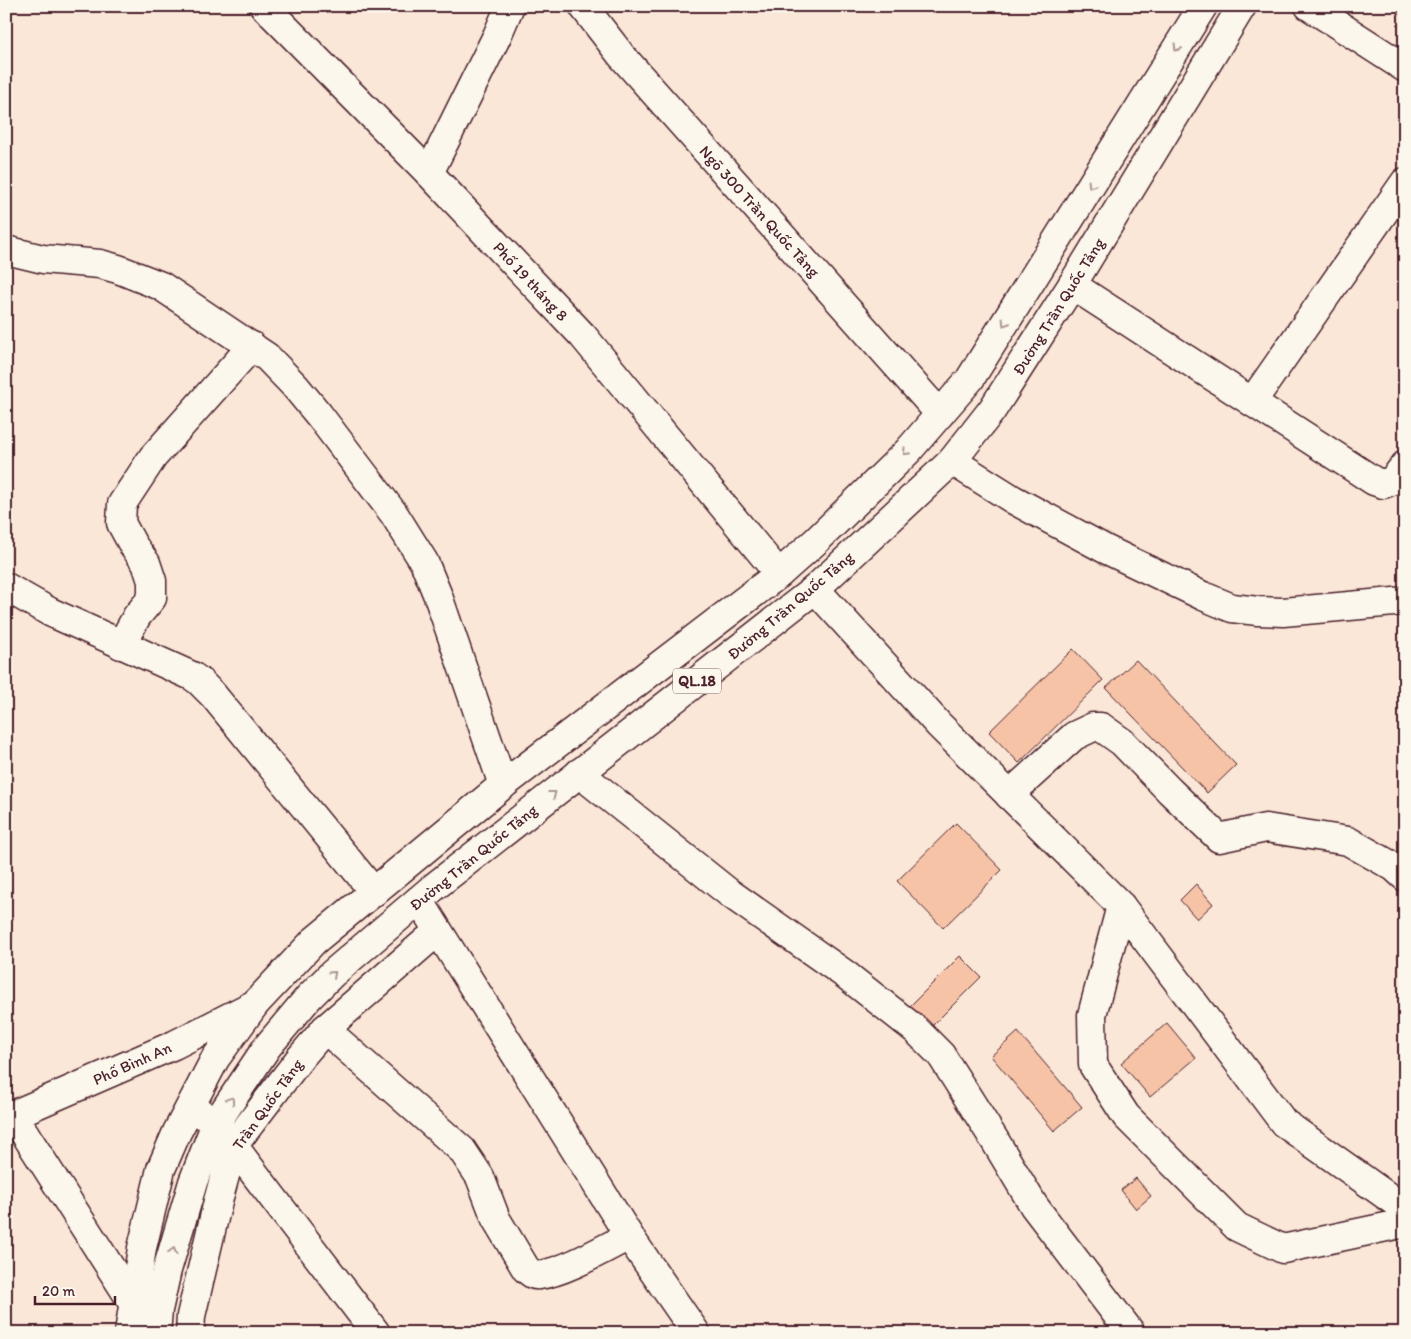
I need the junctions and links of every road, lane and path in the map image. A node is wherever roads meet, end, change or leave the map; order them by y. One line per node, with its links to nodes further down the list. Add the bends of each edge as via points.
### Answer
1 (264, 6): 8 (main road, Phố 19 tháng 8)
2 (583, 6): 14 (main road, Ngõ 300 Trần Quốc Tảng, via 621,55)
3 (1203, 6): 14 (main road, Đường Trần Quốc Tảng / QL.18, one-way to 14, via 970,379)
4 (1242, 6): 11 (main road, Đường Trần Quốc Tảng / QL.18)
5 (1308, 6): 7 (main road)
6 (509, 8): 8 (main road)
7 (1405, 68)
8 (429, 173): 17 (main road, Phố 19 tháng 8, via 583,336)
9 (1405, 182): 13 (main road)
10 (6, 250): 12 (main road, via 43,259 100,264 118,269 161,286)
11 (1072, 285): 13 (main road); 15 (main road, Đường Trần Quốc Tảng / QL.18, via 992,410)
12 (252, 346): 21 (main road, via 153,457 122,504 121,522 132,545 146,563 152,581 152,598 137,616); 23 (main road, via 267,357 319,415 394,514 424,562)
13 (1252, 402): 16 (main road, via 1374,481 1383,484 1393,480)
14 (940, 414): 17 (main road, Đường Trần Quốc Tảng / QL.18, one-way to 17, via 901,458)
15 (952, 461): 19 (main road, Đường Trần Quốc Tảng / QL.18); 20 (main road, via 1014,500 1105,549 1232,608 1283,612)
16 (1405, 464)
17 (779, 574): 23 (main road, Đường Trần Quốc Tảng / QL.18)
18 (6, 587): 21 (main road, via 50,612)
19 (815, 589): 22 (main road, Đường Trần Quốc Tảng / QL.18); 24 (main road, via 939,726)
20 (1405, 601)
21 (122, 645): 26 (main road, via 199,681)
22 (580, 773): 27 (main road, Đường Trần Quốc Tảng / QL.18, one-way to 22); 45 (main road, via 728,892 846,975 916,1030 940,1056 1034,1206)
23 (502, 785): 26 (main road, Đường Trần Quốc Tảng / QL.18)
24 (1009, 794): 25 (main road, via 1074,736 1093,727 1101,727 1122,742 1219,838 1266,828 1348,841 1394,867); 28 (main road)
25 (1405, 877)
26 (374, 892): 30 (main road, Đường Trần Quốc Tảng / QL.18, via 314,941)
27 (419, 900): 29 (main road); 34 (main road, Đường Trần Quốc Tảng / QL.18, one-way to 27, via 267,1047 309,997)
28 (1121, 906): 36 (main road, via 1284,1123); 37 (main road, via 1092,1015 1093,1065 1126,1116 1237,1227 1283,1249)
29 (438, 931): 31 (main road, Trần Quốc Tảng); 38 (main road)
30 (255, 1004): 32 (main road, Đường Trần Quốc Tảng / QL.18, via 215,1059); 33 (main road, Phố Bình An, via 174,1044)
31 (325, 1029): 35 (main road, Trần Quốc Tảng); 38 (main road, via 462,1150 480,1176 496,1219 531,1274 538,1276 570,1266)
32 (191, 1107): 34 (main road); 39 (main road, Đường Trần Quốc Tảng / QL.18, via 161,1169)
33 (10, 1116): 39 (main road)
34 (216, 1123): 35 (main road); 41 (main road, Đường Trần Quốc Tảng / QL.18, one-way to 34, via 167,1270 192,1182)
35 (233, 1146): 42 (main road, Trần Quốc Tảng, via 191,1316); 43 (main road)
36 (1405, 1212)
37 (1405, 1223)
38 (629, 1236): 44 (main road)
39 (133, 1303): 40 (main road, Đường Trần Quốc Tảng / QL.18)
40 (129, 1333)
41 (156, 1333)
42 (190, 1333)
43 (376, 1333)
44 (696, 1333)
45 (1131, 1333)

